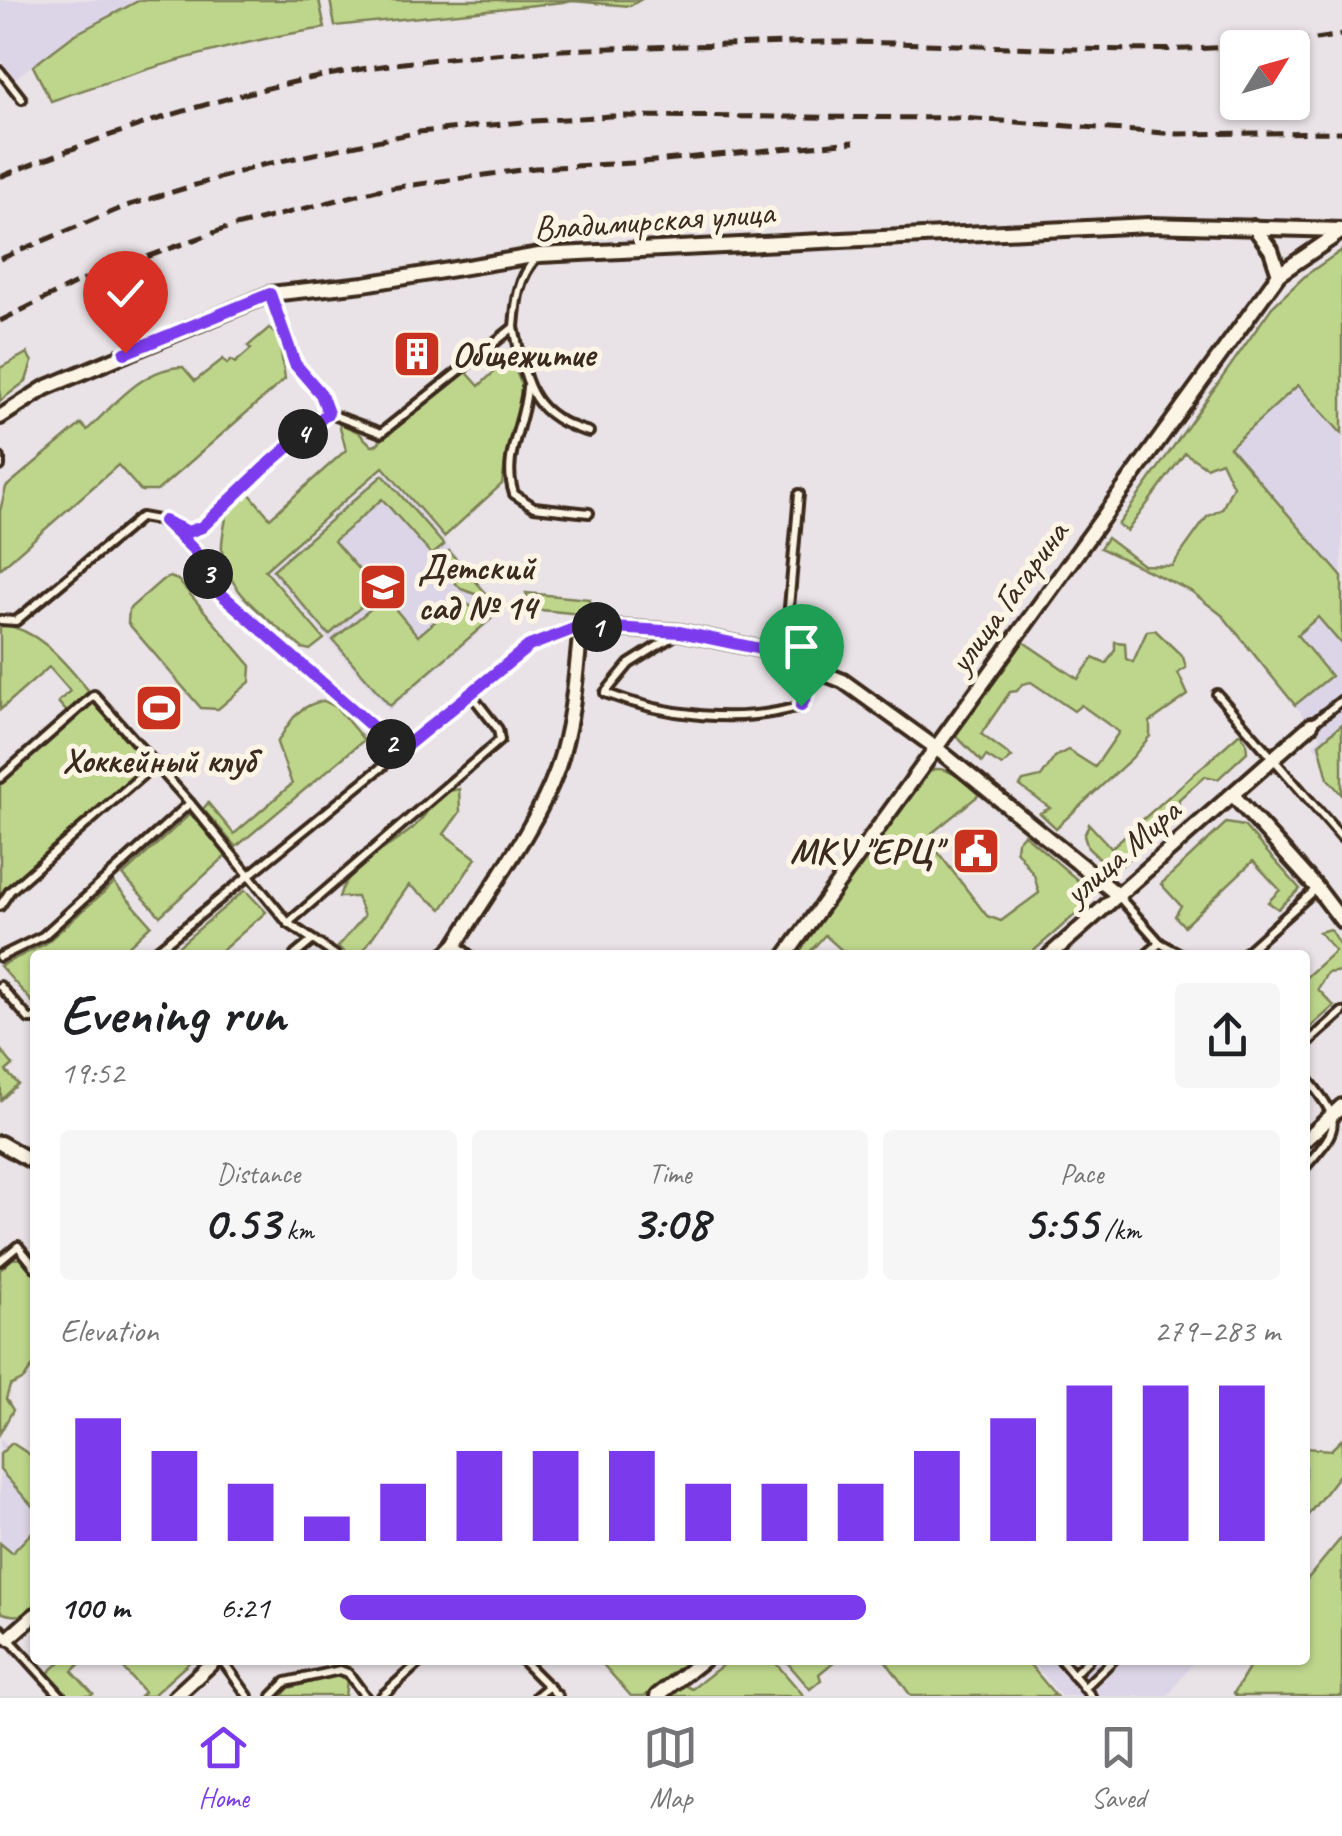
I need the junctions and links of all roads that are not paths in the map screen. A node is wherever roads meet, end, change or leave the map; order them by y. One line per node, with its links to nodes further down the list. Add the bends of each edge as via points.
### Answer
1 (0, 70): 2 (lane)
2 (22, 99)
3 (1254, 227): 4 (street, Владимирская улица); 5 (street, Владимирская улица, via 1148,225); 6 (street)
4 (1342, 230): 6 (street, улица Гагарина)
5 (539, 255): 7 (street, Владимирская улица); 8 (lane, via 517,292)
6 (1279, 274): 26 (street, улица Гагарина)
7 (270, 294): 10 (lane, via 295,364); 11 (street, Владимирская улица, via 45,388)
8 (514, 327): 9 (lane); 10 (lane, via 382,433)
9 (527, 387): 12 (lane, via 542,410); 16 (lane, via 508,471 514,494 534,507)
10 (328, 413): 17 (lane, via 202,527 188,532)
11 (0, 417)
12 (589, 432)
13 (0, 458): 14 (lane)
14 (0, 466)
15 (799, 494): 21 (lane, via 788,619)
16 (589, 513)
17 (164, 521): 18 (lane, via 141,517 16,621); 27 (lane, via 194,550 220,593)
18 (0, 620)
19 (581, 626): 20 (street); 22 (lane, via 529,646); 42 (street, via 571,718 556,771)
20 (680, 632): 21 (street); 21 (lane, via 629,664 605,693 647,709 777,714 801,706 806,696)
21 (797, 663): 26 (street, via 842,681)
22 (470, 693): 27 (lane); 39 (lane, via 500,740)
23 (1217, 694): 28 (lane)
24 (1342, 700): 25 (lane)
25 (1312, 725): 28 (street, улица Мира)
26 (936, 748): 36 (street); 48 (street, улица Гагарина)
27 (400, 751): 34 (lane)
28 (1273, 759): 31 (street, улица Мира); 33 (lane)
29 (156, 764): 30 (lane, via 94,695); 32 (lane); 37 (lane)
30 (0, 778)
31 (1233, 795): 35 (street, улица Мира); 36 (street, улица Мира)
32 (190, 803): 34 (lane); 53 (lane, via 43,936)
33 (1342, 838)
34 (249, 878): 39 (lane); 43 (lane)
35 (1317, 888): 38 (street, улица Мира); 52 (lane)
36 (1119, 896): 41 (lane); 49 (street, улица Мира)
37 (0, 906)
38 (1342, 921)
39 (288, 922): 40 (lane)
40 (313, 940): 44 (lane); 45 (lane)
41 (1160, 943): 50 (lane); 51 (lane)
42 (456, 944): 46 (street); 47 (lane)
43 (157, 950)
44 (301, 950)
45 (327, 950)
46 (450, 950)
47 (464, 950)
48 (790, 950)
49 (1056, 950)
50 (1152, 950)
51 (1173, 950)
52 (1248, 950)
53 (0, 957)
54 (0, 986): 56 (lane)
55 (1342, 1012): 57 (lane)
56 (30, 1019)
57 (1310, 1041)
58 (1310, 1081): 59 (lane)
59 (1339, 1109): 60 (street); 63 (lane, via 1340,1132)
60 (1310, 1135)
61 (1, 1147): 62 (street)
62 (30, 1161)
63 (1310, 1164)
64 (30, 1260): 65 (lane, via 18,1246)
65 (0, 1261)
66 (30, 1618): 67 (street)
67 (4, 1633): 68 (lane)
68 (30, 1662)
69 (33, 1665): 81 (lane)
70 (212, 1665): 82 (street)
71 (222, 1665): 83 (lane)
72 (416, 1665): 86 (lane)
73 (527, 1665): 79 (lane)
74 (697, 1665): 89 (street)
75 (1065, 1665): 78 (lane)
76 (1083, 1665): 78 (lane)
77 (1108, 1665): 80 (lane)
78 (1073, 1674): 80 (lane)
79 (549, 1686): 87 (lane); 88 (lane)
80 (1084, 1688): 90 (lane)
81 (61, 1696)
82 (176, 1696)
83 (248, 1696)
84 (272, 1696): 85 (lane, via 286,1682 340,1670)
85 (365, 1696)
86 (382, 1696)
87 (537, 1696)
88 (558, 1696)
89 (658, 1696)
90 (1091, 1696)

